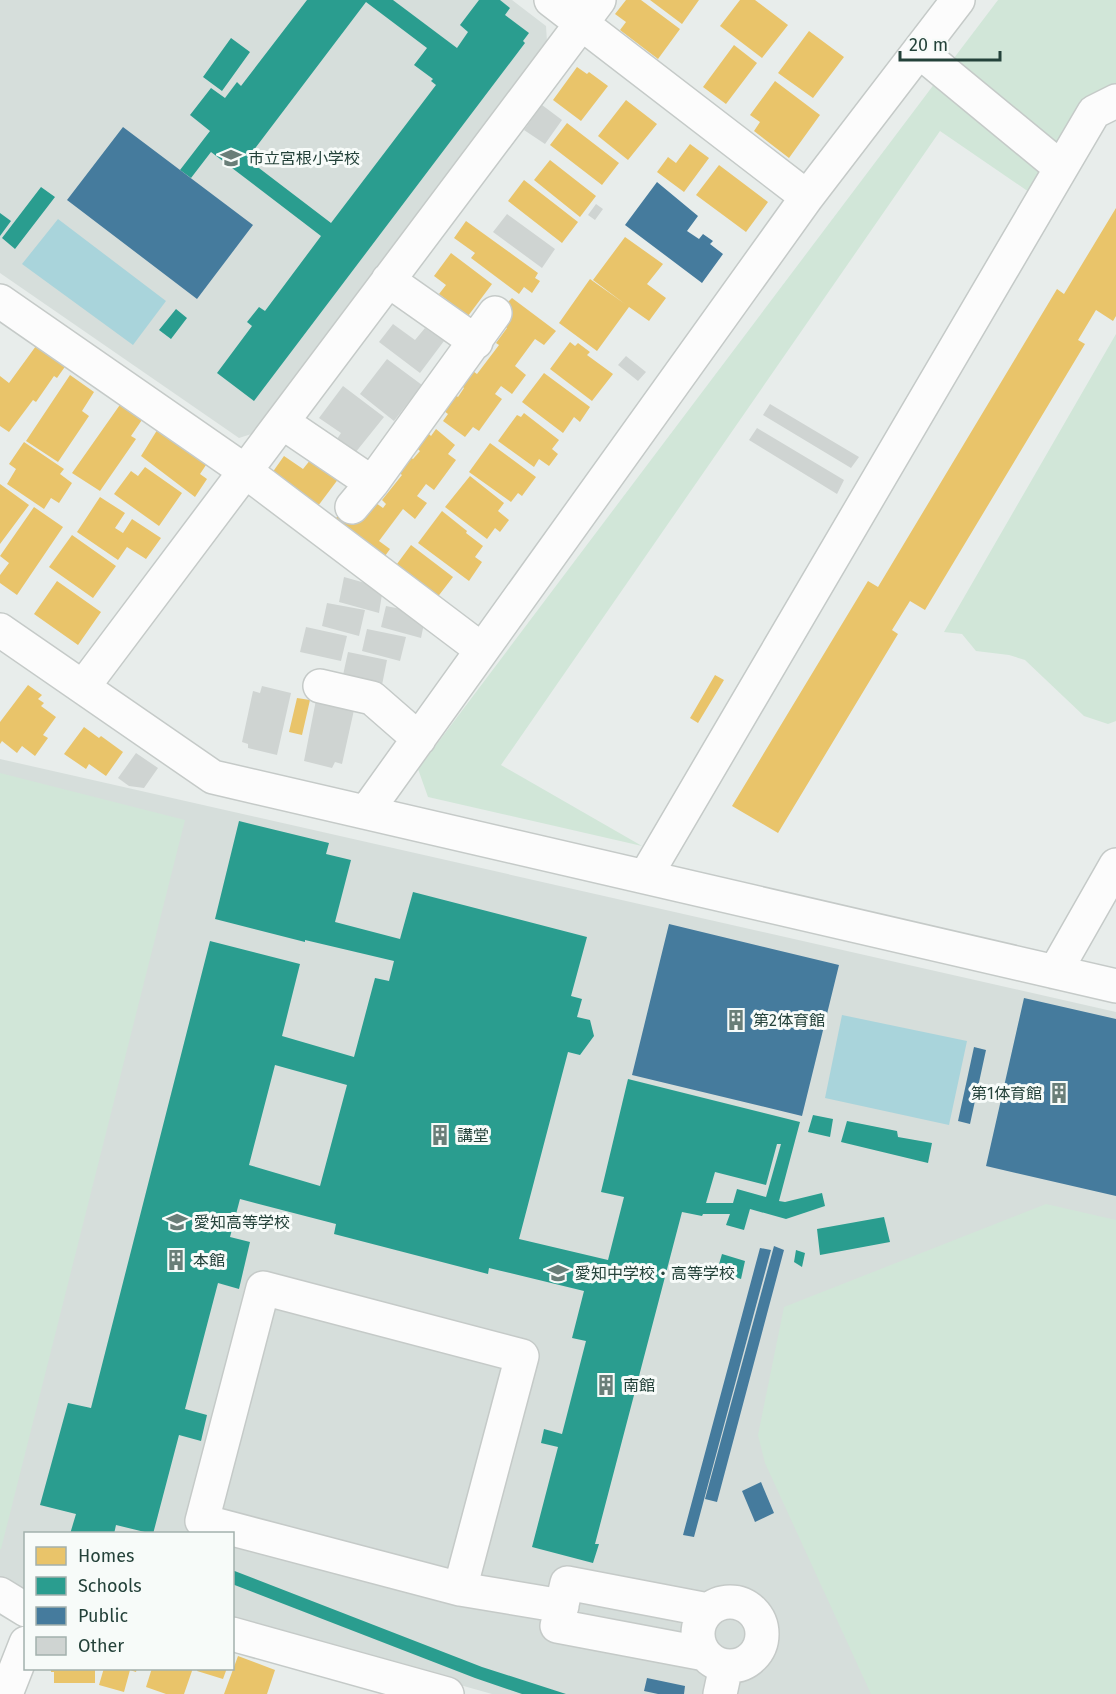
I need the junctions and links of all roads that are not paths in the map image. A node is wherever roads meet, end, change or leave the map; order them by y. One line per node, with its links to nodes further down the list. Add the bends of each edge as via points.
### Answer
1 (551, 0): 3 (street)
2 (958, 0): 4 (street)
3 (591, 12): 7 (street); 8 (street)
4 (918, 51): 6 (street); 7 (street)
5 (1116, 101): 6 (street, via 1094,112)
6 (1061, 168): 21 (street)
7 (807, 197): 15 (street)
8 (388, 280): 11 (street); 12 (street)
9 (0, 301): 13 (street)
10 (495, 313): 11 (street)
11 (476, 342): 12 (street, via 362,495)
12 (282, 422): 13 (street)
13 (245, 471): 15 (street); 17 (street)
14 (0, 630): 17 (street)
15 (482, 650): 18 (street)
16 (320, 686): 18 (street, via 372,698)
17 (83, 687): 19 (street, via 213,777)
18 (419, 739): 19 (street)
19 (366, 812): 21 (street)
20 (1116, 865): 22 (street)
21 (645, 877): 22 (street)
22 (1055, 972): 23 (street)
23 (1116, 986)
24 (460, 1589): 24 (street, via 202,1521 263,1288 522,1356); 26 (street)
25 (0, 1594): 27 (street)
26 (562, 1606): 28 (street, via 567,1583); 31 (street, via 557,1626)
27 (24, 1609)
28 (708, 1610): 31 (street, via 698,1630 699,1643); 31 (street, via 730,1601 742,1604 760,1621 763,1635 760,1648 751,1659)
29 (234, 1635): 33 (street)
30 (24, 1648): 32 (street)
31 (717, 1671)
32 (6, 1694)
33 (447, 1694)

